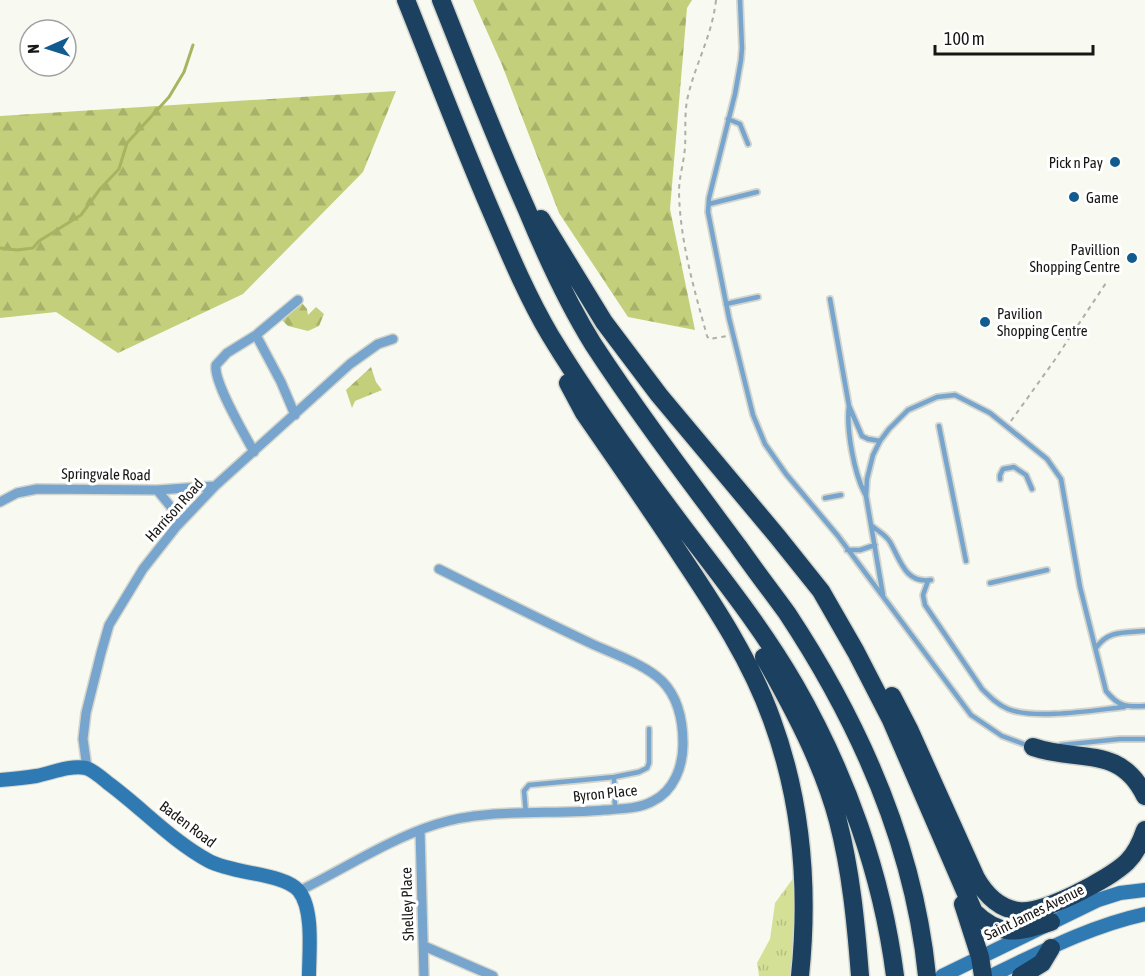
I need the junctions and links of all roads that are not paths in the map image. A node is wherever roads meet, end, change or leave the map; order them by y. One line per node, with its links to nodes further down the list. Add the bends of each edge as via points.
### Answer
1 (406, 0): 13 (highway, via 511,257)
2 (740, 0): 4 (lane, via 742,48)
3 (443, 5): 6 (highway)
4 (728, 119): 5 (lane, via 740,124); 8 (lane)
5 (748, 144)
6 (508, 167): 38 (highway, via 604,322 659,395); 70 (highway, via 556,275 593,343 786,612 853,726 901,848)
7 (757, 192): 8 (lane)
8 (709, 204): 12 (lane)
9 (758, 297): 12 (lane)
10 (830, 299): 16 (lane)
11 (298, 300): 14 (street)
12 (726, 303): 33 (lane, via 753,415 765,444)
13 (549, 333): 31 (highway, via 585,390); 67 (highway, via 567,382 584,413 722,617 772,718 799,825 804,882)
14 (256, 335): 17 (street); 20 (street, via 227,353 215,369)
15 (393, 339): 17 (street, Harrison Road, via 378,344 350,364)
16 (849, 406): 19 (lane, via 862,436); 26 (lane, via 855,464)
17 (295, 415): 20 (street, Harrison Road)
18 (939, 426): 34 (lane)
19 (880, 441): 26 (lane, via 870,464); 41 (lane, via 908,410 955,395 990,413 1047,459 1061,479 1080,587)
20 (254, 452): 22 (street, Harrison Road)
21 (1000, 479): 23 (lane, via 1003,469 1014,466 1026,475)
22 (215, 486): 24 (street, Springvale Road); 30 (street, Harrison Road)
23 (1032, 489)
24 (157, 490): 28 (street, Springvale Road, via 37,489); 30 (street, via 170,505)
25 (841, 495): 27 (lane)
26 (866, 496): 29 (lane)
27 (825, 498)
28 (0, 502)
29 (872, 526): 32 (lane); 43 (lane, via 886,536 906,572 918,580 929,581 923,595 925,605 993,700 1023,712)
30 (176, 527): 47 (street, Harrison Road, via 143,568 110,625 86,713 82,739)
31 (693, 539): 68 (highway, via 784,693 821,774 846,858); 69 (highway, via 736,595 794,684 830,754 873,868)
32 (875, 545): 33 (lane); 39 (lane)
33 (847, 550): 39 (lane)
34 (966, 561)
35 (439, 569): 51 (street, Byron Place, via 643,668 671,692 682,723 683,745 675,780 653,801)
36 (1047, 570): 37 (lane)
37 (990, 584)
38 (821, 591): 54 (highway, via 845,615 870,655 909,729 976,878 996,903 1024,912 1054,903 1113,873 1128,861); 55 (highway, via 891,720)
39 (884, 597): 46 (lane, via 971,715 1002,736)
40 (1145, 631): 41 (lane, via 1110,634)
41 (1096, 648): 43 (lane, via 1106,691)
42 (1145, 706): 43 (lane)
43 (1124, 707)
44 (649, 729): 48 (lane, via 647,768)
45 (1145, 739): 46 (lane)
46 (1033, 747): 50 (highway, via 1113,762 1132,775)
47 (87, 768): 49 (street); 57 (street, Baden Road, via 209,861 274,878)
48 (614, 777): 51 (lane); 52 (lane, via 529,785 524,791)
49 (0, 780)
50 (1145, 796)
51 (615, 809): 52 (street, Byron Place)
52 (526, 814): 53 (street, Byron Place, via 460,818)
53 (420, 830): 57 (street, Byron Place); 60 (street, Shelley Place)
54 (1145, 830)
55 (956, 873): 59 (highway, via 974,912 992,926 1012,931); 62 (highway)
56 (1145, 890): 59 (street, Saint James Avenue, via 1098,900)
57 (298, 891): 64 (street, via 308,913)
58 (1145, 914): 61 (street, via 1076,935)
59 (1051, 922): 62 (street, Saint James Avenue)
60 (424, 946): 65 (street, Shelley Place); 66 (street)
61 (1051, 948): 72 (street); 73 (highway, via 1042,963)
62 (980, 957): 63 (street, Saint James Avenue); 71 (highway)
63 (946, 974)
64 (309, 976)
65 (424, 976)
66 (493, 976)
67 (800, 976)
68 (860, 976)
69 (895, 976)
70 (927, 976)
71 (983, 976)
72 (991, 976)
73 (1021, 976)

